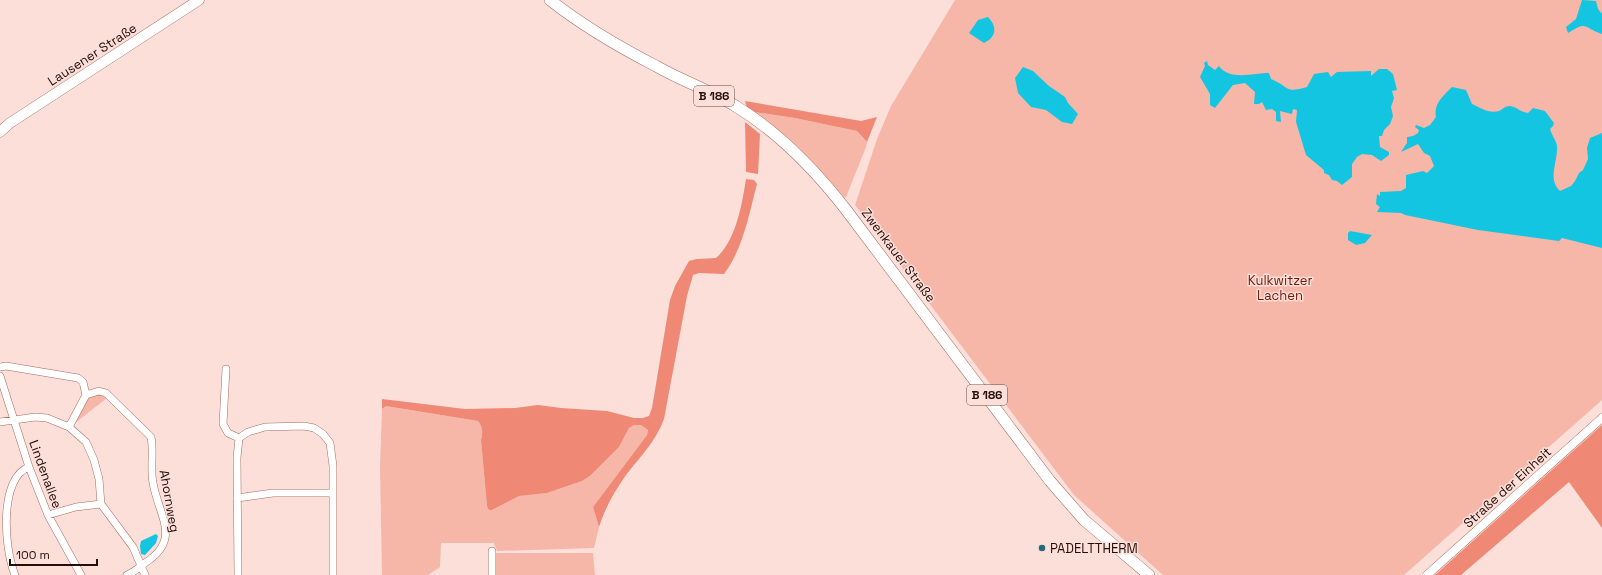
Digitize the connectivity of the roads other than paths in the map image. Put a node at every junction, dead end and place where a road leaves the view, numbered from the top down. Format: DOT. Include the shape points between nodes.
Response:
graph roads {
  1 [pos="199,0"];
  2 [pos="550,0"];
  3 [pos="0,132"];
  4 [pos="0,367"];
  5 [pos="226,370"];
  6 [pos="0,376"];
  7 [pos="86,396"];
  8 [pos="1602,418"];
  9 [pos="14,420"];
  10 [pos="0,422"];
  11 [pos="69,427"];
  12 [pos="239,438"];
  13 [pos="29,467"];
  14 [pos="333,493"];
  15 [pos="237,498"];
  16 [pos="101,504"];
  17 [pos="48,515"];
  18 [pos="492,550"];
  19 [pos="140,566"];
  20 [pos="15,575"];
  21 [pos="81,575"];
  22 [pos="127,575"];
  23 [pos="145,575"];
  24 [pos="238,575"];
  25 [pos="333,575"];
  26 [pos="492,575"];
  27 [pos="1149,575"];
  28 [pos="1427,575"];
  1 -- 3 [label="main road, Lausener Straße"];
  2 -- 27 [label="main road, Zwenkauer Straße / B 186" via="656,66 736,107 800,156 848,211 1056,488 1088,524"];
  4 -- 7 [label="street" via="78,378 83,382"];
  5 -- 12 [label="street" via="223,424 228,433"];
  6 -- 9 [label="street, Lindenallee"];
  7 -- 11 [label="street"];
  7 -- 19 [label="street, Ahornweg" via="98,391 106,393 151,437 153,483 166,533 161,550"];
  8 -- 28 [label="street, Straße der Einheit"];
  9 -- 10 [label="street"];
  9 -- 11 [label="street" via="47,418"];
  9 -- 13 [label="street, Lindenallee"];
  11 -- 16 [label="street" via="86,442 94,460"];
  12 -- 14 [label="street" via="248,432 265,427 314,428 330,443"];
  12 -- 15 [label="street"];
  13 -- 17 [label="street, Lindenallee"];
  13 -- 20 [label="street" via="21,469 6,482 0,510 4,546"];
  14 -- 15 [label="street" via="273,493"];
  14 -- 25 [label="street"];
  15 -- 24 [label="street"];
  16 -- 17 [label="street" via="76,507"];
  16 -- 19 [label="street" via="134,547"];
  17 -- 21 [label="street, Lindenallee"];
  18 -- 26 [label="street"];
  19 -- 22 [label="street, Ahornweg"];
  19 -- 23 [label="street"];
}
